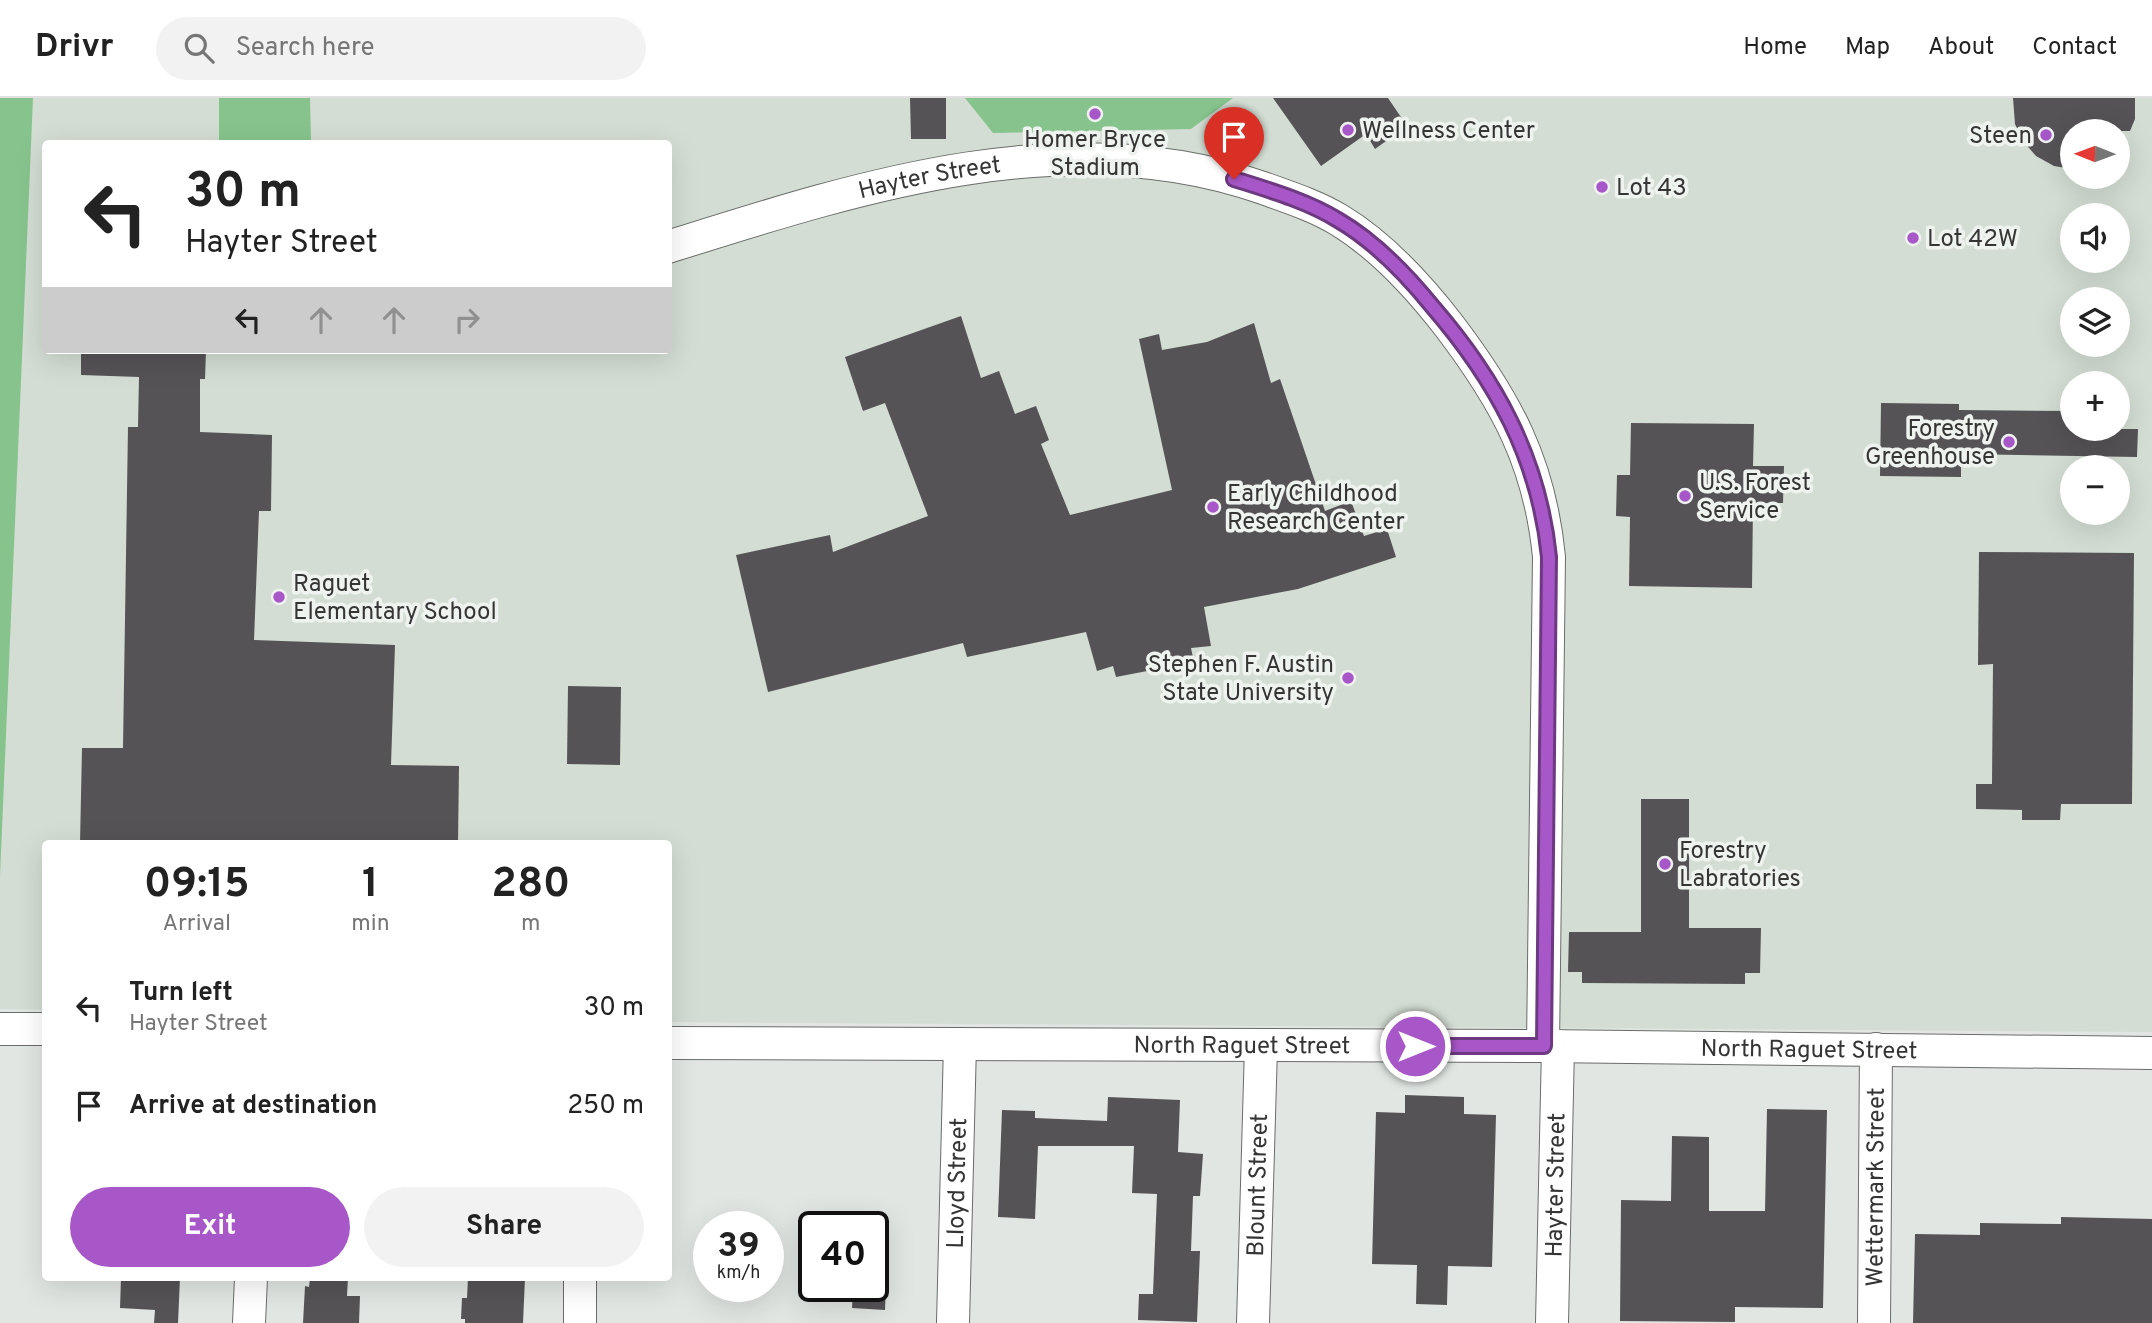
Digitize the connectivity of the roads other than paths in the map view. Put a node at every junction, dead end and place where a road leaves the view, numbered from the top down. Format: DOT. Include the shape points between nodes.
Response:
graph roads {
  1 [pos="672,246"];
  2 [pos="0,1028"];
  3 [pos="42,1029"];
  4 [pos="672,1043"];
  5 [pos="960,1044"];
  6 [pos="1551,1046"];
  7 [pos="1261,1047"];
  8 [pos="1876,1049"];
  9 [pos="2152,1053"];
  10 [pos="251,1281"];
  11 [pos="580,1281"];
  12 [pos="249,1323"];
  13 [pos="580,1323"];
  14 [pos="953,1323"];
  15 [pos="1254,1323"];
  16 [pos="1552,1323"];
  17 [pos="1874,1323"];
  1 -- 6 [label="street, Hayter Street" via="889,183 1019,163 1112,159 1181,165 1281,195 1338,220 1385,257 1421,292 1486,373 1518,432 1542,503 1549,557"];
  2 -- 3 [label="street"];
  4 -- 5 [label="street, North Raguet Street"];
  5 -- 7 [label="street, North Raguet Street"];
  5 -- 14 [label="street, Lloyd Street"];
  6 -- 7 [label="street, North Raguet Street"];
  6 -- 8 [label="street, North Raguet Street"];
  6 -- 16 [label="street, Hayter Street"];
  7 -- 15 [label="street, Blount Street"];
  8 -- 9 [label="street, North Raguet Street"];
  8 -- 17 [label="street, Wettermark Street"];
  10 -- 12 [label="street"];
  11 -- 13 [label="street"];
}
